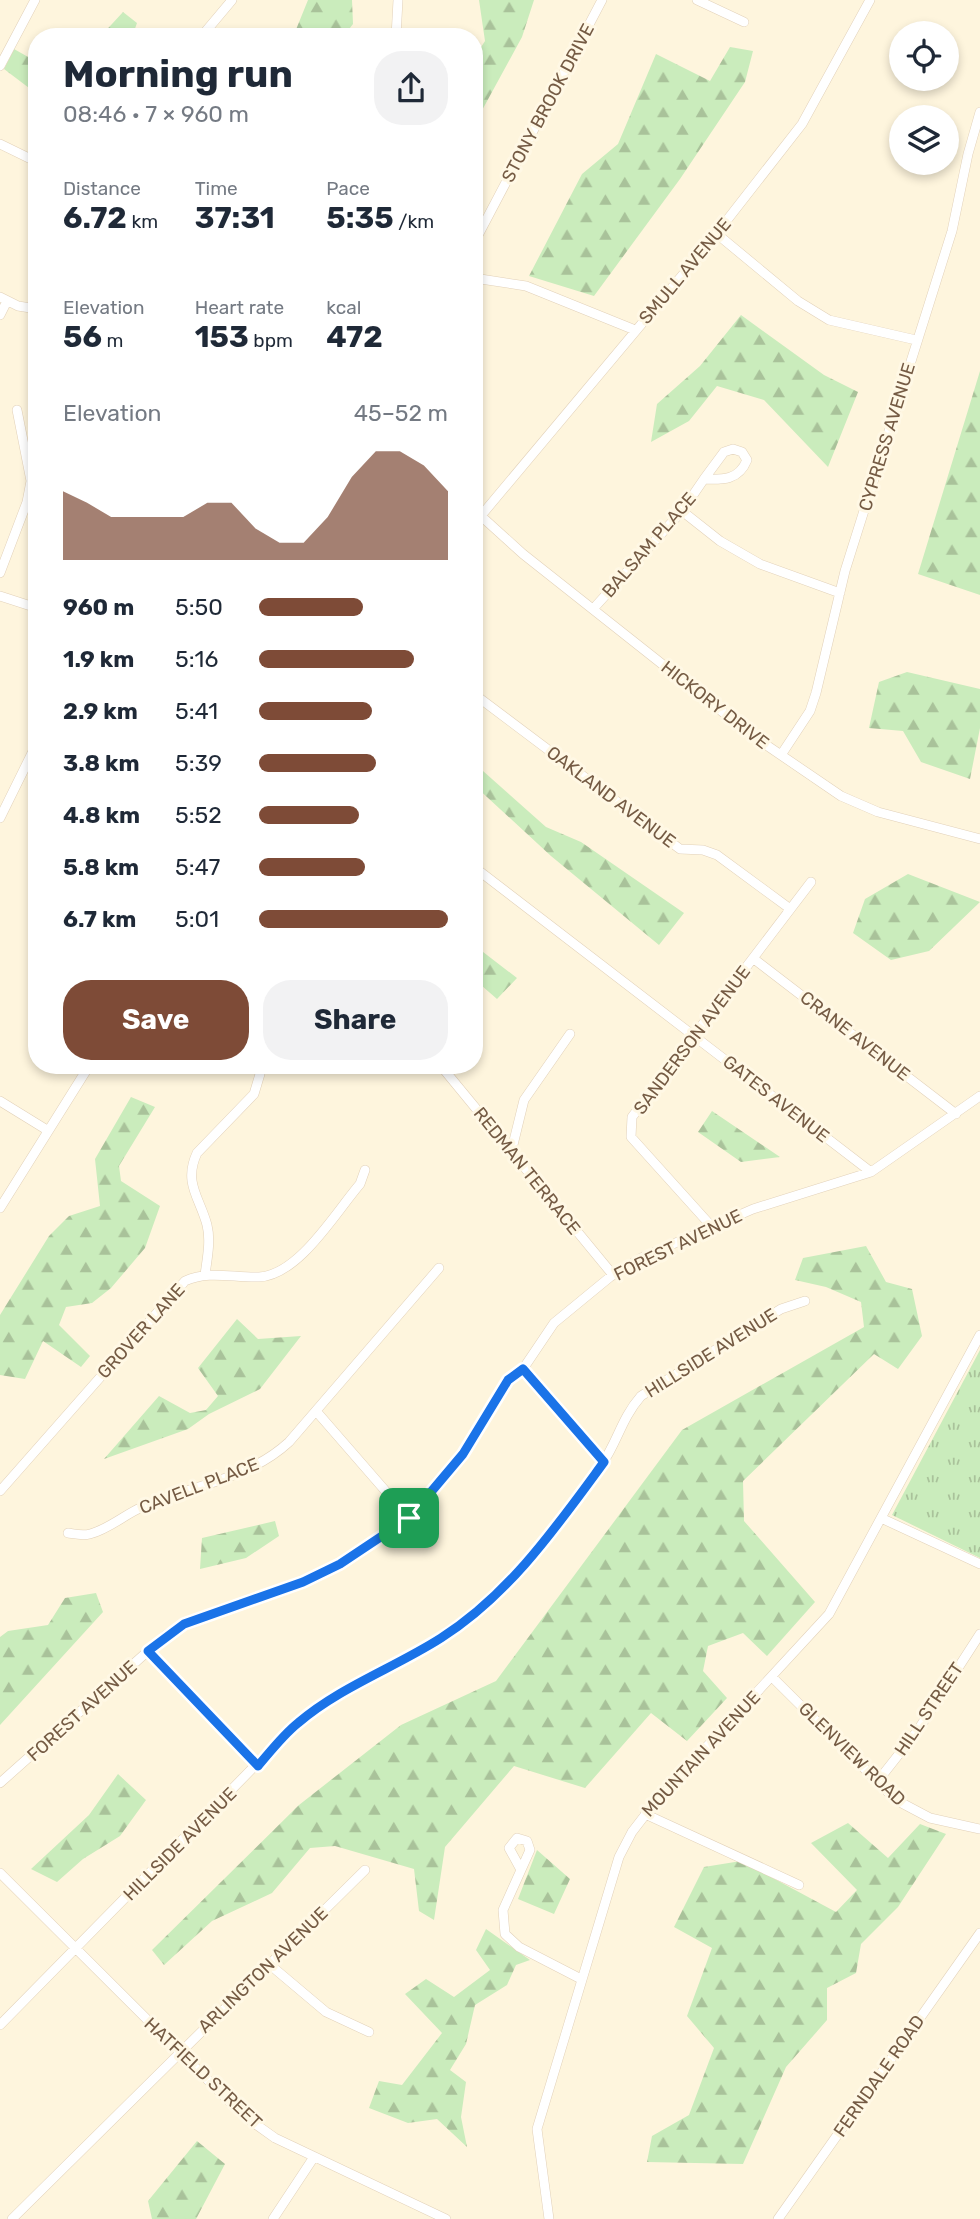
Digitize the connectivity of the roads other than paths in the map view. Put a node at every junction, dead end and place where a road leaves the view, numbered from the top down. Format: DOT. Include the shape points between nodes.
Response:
graph roads {
  1 [pos="34,0"];
  2 [pos="232,0"];
  3 [pos="398,0"];
  4 [pos="602,0"];
  5 [pos="697,0"];
  6 [pos="870,0"];
  7 [pos="744,22"];
  8 [pos="209,28"];
  9 [pos="396,28"];
  10 [pos="0,66"];
  11 [pos="980,112"];
  12 [pos="0,144"];
  13 [pos="28,158"];
  14 [pos="483,226"];
  15 [pos="717,233"];
  16 [pos="483,280"];
  17 [pos="3,299"];
  18 [pos="28,306"];
  19 [pos="0,315"];
  20 [pos="635,330"];
  21 [pos="916,340"];
  22 [pos="17,410"];
  23 [pos="28,466"];
  24 [pos="704,479"];
  25 [pos="28,497"];
  26 [pos="682,511"];
  27 [pos="483,514"];
  28 [pos="483,524"];
  29 [pos="0,573"];
  30 [pos="840,593"];
  31 [pos="0,596"];
  32 [pos="28,605"];
  33 [pos="593,609"];
  34 [pos="483,701"];
  35 [pos="781,755"];
  36 [pos="28,761"];
  37 [pos="0,818"];
  38 [pos="980,839"];
  39 [pos="483,874"];
  40 [pos="811,882"];
  41 [pos="789,908"];
  42 [pos="754,958"];
  43 [pos="570,1034"];
  44 [pos="693,1034"];
  45 [pos="84,1074"];
  46 [pos="260,1074"];
  47 [pos="447,1074"];
  48 [pos="980,1096"];
  49 [pos="0,1101"];
  50 [pos="956,1114"];
  51 [pos="47,1130"];
  52 [pos="511,1153"];
  53 [pos="365,1170"];
  54 [pos="871,1172"];
  55 [pos="0,1208"];
  56 [pos="713,1228"];
  57 [pos="439,1268"];
  58 [pos="205,1275"];
  59 [pos="613,1275"];
  60 [pos="806,1301"];
  61 [pos="980,1335"];
  62 [pos="523,1369"];
  63 [pos="316,1411"];
  64 [pos="604,1462"];
  65 [pos="0,1491"];
  66 [pos="409,1518"];
  67 [pos="881,1518"];
  68 [pos="68,1533"];
  69 [pos="980,1564"];
  70 [pos="980,1634"];
  71 [pos="148,1651"];
  72 [pos="772,1677"];
  73 [pos="258,1766"];
  74 [pos="877,1782"];
  75 [pos="0,1783"];
  76 [pos="645,1814"];
  77 [pos="980,1829"];
  78 [pos="520,1868"];
  79 [pos="365,1870"];
  80 [pos="0,1873"];
  81 [pos="799,1885"];
  82 [pos="980,1933"];
  83 [pos="76,1949"];
  84 [pos="269,1964"];
  85 [pos="581,1979"];
  86 [pos="0,2025"];
  87 [pos="369,2032"];
  88 [pos="179,2052"];
  89 [pos="314,2157"];
  90 [pos="12,2219"];
  91 [pos="273,2219"];
  92 [pos="446,2219"];
  93 [pos="550,2219"];
  94 [pos="778,2219"];
  1 -- 10 [label="street"];
  2 -- 8 [label="street"];
  3 -- 9 [label="street"];
  4 -- 14 [label="street, STONY BROOK DRIVE"];
  5 -- 7 [label="street"];
  6 -- 15 [label="street, SMULL AVENUE" via="802,124"];
  11 -- 21 [label="street, CYPRESS AVENUE" via="952,231"];
  12 -- 13 [label="street"];
  15 -- 20 [label="street, SMULL AVENUE"];
  15 -- 21 [label="street" via="798,301 829,320"];
  16 -- 20 [label="street" via="544,292"];
  17 -- 18 [label="street"];
  17 -- 19 [label="street"];
  20 -- 27 [label="street, SMULL AVENUE"];
  21 -- 30 [label="street, CYPRESS AVENUE"];
  22 -- 23 [label="street"];
  24 -- 24 [label="street, BALSAM PLACE" via="731,478 742,471 747,460 742,452 724,452"];
  24 -- 26 [label="street, BALSAM PLACE"];
  25 -- 29 [label="street"];
  26 -- 30 [label="street" via="760,564"];
  26 -- 33 [label="street, BALSAM PLACE"];
  28 -- 33 [label="street, HICKORY DRIVE"];
  30 -- 35 [label="street, CYPRESS AVENUE" via="810,711"];
  31 -- 32 [label="street"];
  33 -- 35 [label="street, HICKORY DRIVE"];
  34 -- 41 [label="street, OAKLAND AVENUE" via="680,849 717,855"];
  35 -- 38 [label="street, HICKORY DRIVE" via="841,796 878,812"];
  36 -- 37 [label="street"];
  39 -- 44 [label="street, GATES AVENUE"];
  40 -- 41 [label="street, SANDERSON AVENUE"];
  41 -- 42 [label="street, SANDERSON AVENUE"];
  42 -- 44 [label="street, SANDERSON AVENUE"];
  42 -- 50 [label="street, CRANE AVENUE"];
  43 -- 52 [label="street" via="524,1100"];
  44 -- 54 [label="street, GATES AVENUE"];
  44 -- 56 [label="street, SANDERSON AVENUE" via="632,1117 631,1137"];
  45 -- 51 [label="street"];
  46 -- 58 [label="street" via="254,1094 192,1163 191,1187 207,1225"];
  47 -- 52 [label="street, REDMAN TERRACE"];
  48 -- 50 [label="street, FOREST AVENUE"];
  49 -- 51 [label="street"];
  50 -- 54 [label="street, FOREST AVENUE"];
  51 -- 55 [label="street"];
  52 -- 59 [label="street, REDMAN TERRACE"];
  53 -- 58 [label="street, GROVER LANE" via="360,1184 291,1266 258,1277"];
  54 -- 56 [label="street, FOREST AVENUE" via="753,1209"];
  56 -- 59 [label="street, FOREST AVENUE"];
  57 -- 63 [label="street, CAVELL PLACE"];
  58 -- 65 [label="street, GROVER LANE" via="185,1281 175,1290"];
  59 -- 62 [label="street, FOREST AVENUE" via="554,1323"];
  60 -- 64 [label="street, HILLSIDE AVENUE" via="780,1309 641,1396 625,1415"];
  61 -- 67 [label="street, MOUNTAIN AVENUE"];
  62 -- 64 [label="street"];
  62 -- 66 [label="street, FOREST AVENUE" via="508,1380 463,1454"];
  63 -- 66 [label="street"];
  63 -- 68 [label="street, CAVELL PLACE" via="282,1448 255,1466 153,1503 105,1530"];
  64 -- 73 [label="street, HILLSIDE AVENUE" via="551,1534 474,1613 442,1638 298,1723"];
  66 -- 71 [label="street, FOREST AVENUE" via="340,1564 291,1587 184,1624"];
  67 -- 69 [label="street"];
  67 -- 72 [label="street, MOUNTAIN AVENUE" via="829,1614"];
  70 -- 74 [label="street, HILL STREET" via="918,1730"];
  71 -- 73 [label="street"];
  71 -- 75 [label="street, FOREST AVENUE"];
  72 -- 74 [label="street, GLENVIEW ROAD"];
  72 -- 76 [label="street, MOUNTAIN AVENUE"];
  73 -- 83 [label="street, HILLSIDE AVENUE"];
  74 -- 77 [label="street, GLENVIEW ROAD" via="918,1813"];
  76 -- 81 [label="street"];
  76 -- 85 [label="street, MOUNTAIN AVENUE" via="619,1857"];
  78 -- 85 [label="street" via="503,1910 505,1934 519,1947"];
  79 -- 84 [label="street, ARLINGTON AVENUE"];
  80 -- 83 [label="street, HATFIELD STREET"];
  82 -- 94 [label="street, FERNDALE ROAD"];
  83 -- 86 [label="street, HILLSIDE AVENUE"];
  83 -- 88 [label="street, HATFIELD STREET"];
  84 -- 87 [label="street" via="326,2012"];
  84 -- 88 [label="street, ARLINGTON AVENUE"];
  85 -- 93 [label="street, MOUNTAIN AVENUE" via="537,2129"];
  88 -- 89 [label="street, HATFIELD STREET" via="244,2116"];
  88 -- 90 [label="street, ARLINGTON AVENUE"];
  89 -- 91 [label="street"];
  89 -- 92 [label="street, HATFIELD STREET"];
}
